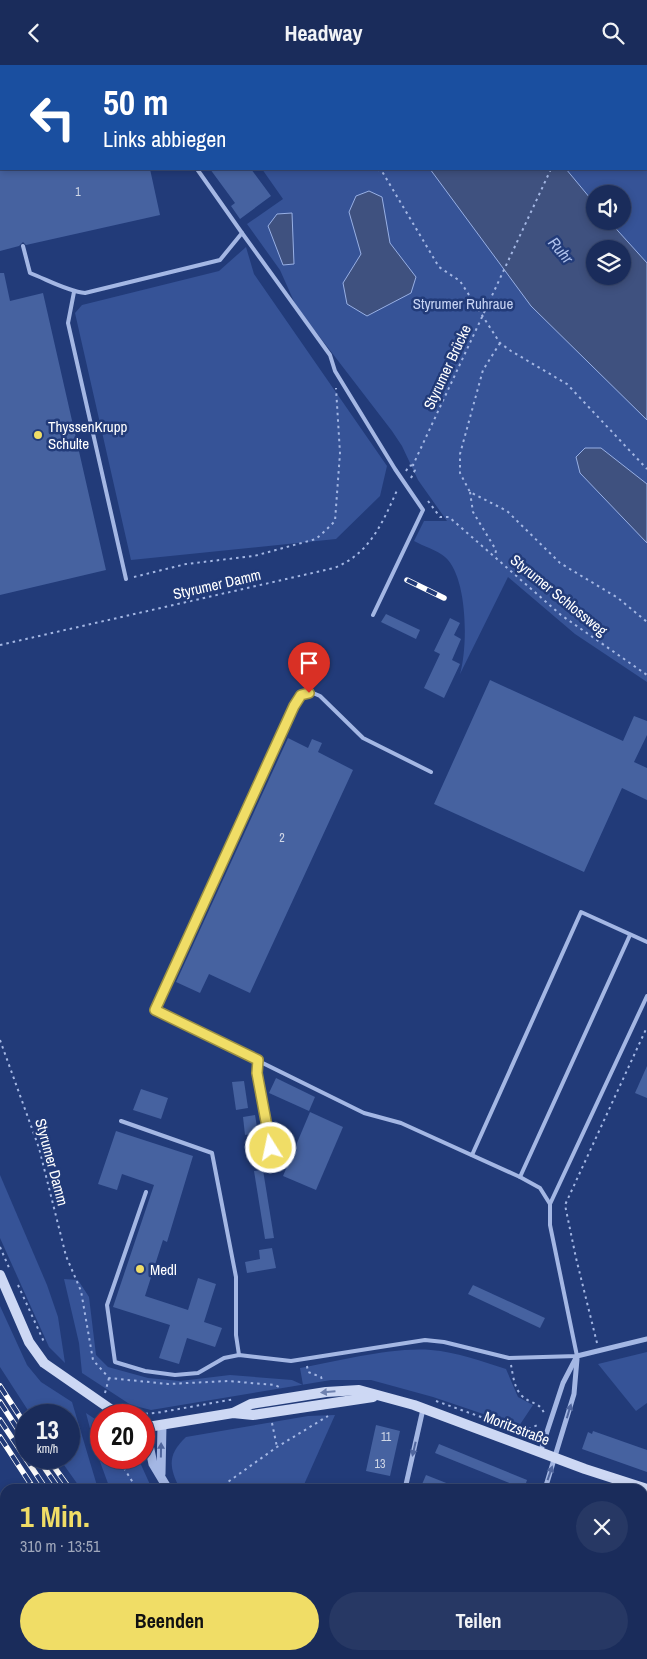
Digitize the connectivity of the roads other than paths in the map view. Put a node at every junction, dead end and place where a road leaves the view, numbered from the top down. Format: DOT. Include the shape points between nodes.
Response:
graph roads {
  1 [pos="198,170"];
  2 [pos="242,233"];
  3 [pos="23,245"];
  4 [pos="74,292"];
  5 [pos="126,579"];
  6 [pos="373,615"];
  7 [pos="431,772"];
  8 [pos="630,935"];
  9 [pos="647,942"];
  10 [pos="647,996"];
  11 [pos="258,1060"];
  12 [pos="121,1121"];
  13 [pos="286,1154"];
  14 [pos="472,1155"];
  15 [pos="520,1177"];
  16 [pos="146,1192"];
  17 [pos="550,1204"];
  18 [pos="0,1275"];
  19 [pos="647,1339"];
  20 [pos="239,1355"];
  21 [pos="577,1356"];
  22 [pos="376,1396"];
  23 [pos="102,1404"];
  24 [pos="423,1409"];
  25 [pos="233,1413"];
  26 [pos="155,1425"];
  27 [pos="162,1425"];
  28 [pos="540,1453"];
  29 [pos="555,1458"];
  30 [pos="155,1465"];
  31 [pos="161,1474"];
  32 [pos="166,1484"];
  33 [pos="406,1484"];
  34 [pos="547,1484"];
  35 [pos="632,1484"];
  1 -- 2 [label="lane"];
  2 -- 4 [label="lane" via="220,260 85,293"];
  2 -- 6 [label="lane" via="330,355 336,371 423,510"];
  3 -- 4 [label="lane" via="30,273"];
  4 -- 5 [label="lane" via="68,323"];
  7 -- 11 [label="lane" via="363,738 320,696 309,693 298,699 155,1010"];
  8 -- 9 [label="lane"];
  8 -- 14 [label="lane" via="581,912"];
  8 -- 15 [label="lane"];
  10 -- 17 [label="lane"];
  11 -- 13 [label="lane" via="257,1073 271,1148"];
  11 -- 14 [label="lane" via="364,1113 401,1123"];
  12 -- 20 [label="lane" via="212,1153 236,1277"];
  14 -- 15 [label="lane"];
  15 -- 17 [label="lane" via="540,1188"];
  16 -- 20 [label="lane" via="107,1305 115,1362 175,1375 198,1373 224,1358"];
  17 -- 21 [label="lane" via="550,1225"];
  18 -- 23 [label="main road" via="29,1342 44,1363"];
  19 -- 21 [label="street"];
  20 -- 21 [label="lane" via="291,1361 425,1340 509,1358"];
  21 -- 28 [label="street" via="563,1383"];
  29 -- 21 [label="street, one-way" via="574,1394"];
  22 -- 24 [label="main road, Moritzstraße"];
  22 -- 25 [label="main road, Moritzstraße" via="253,1415"];
  22 -- 25 [label="main road, Moritzstraße, one-way" via="359,1391 326,1391 251,1405"];
  24 -- 28 [label="main road, Moritzstraße"];
  24 -- 33 [label="street, one-way"];
  25 -- 27 [label="main road, Moritzstraße"];
  26 -- 27 [label="main road, Moritzstraße"];
  31 -- 27 [label="street, one-way"];
  28 -- 29 [label="main road, Moritzstraße"];
  34 -- 29 [label="street, one-way"];
  29 -- 35 [label="main road, Moritzstraße"];
  30 -- 31 [label="street"];
  31 -- 32 [label="street"];
}
